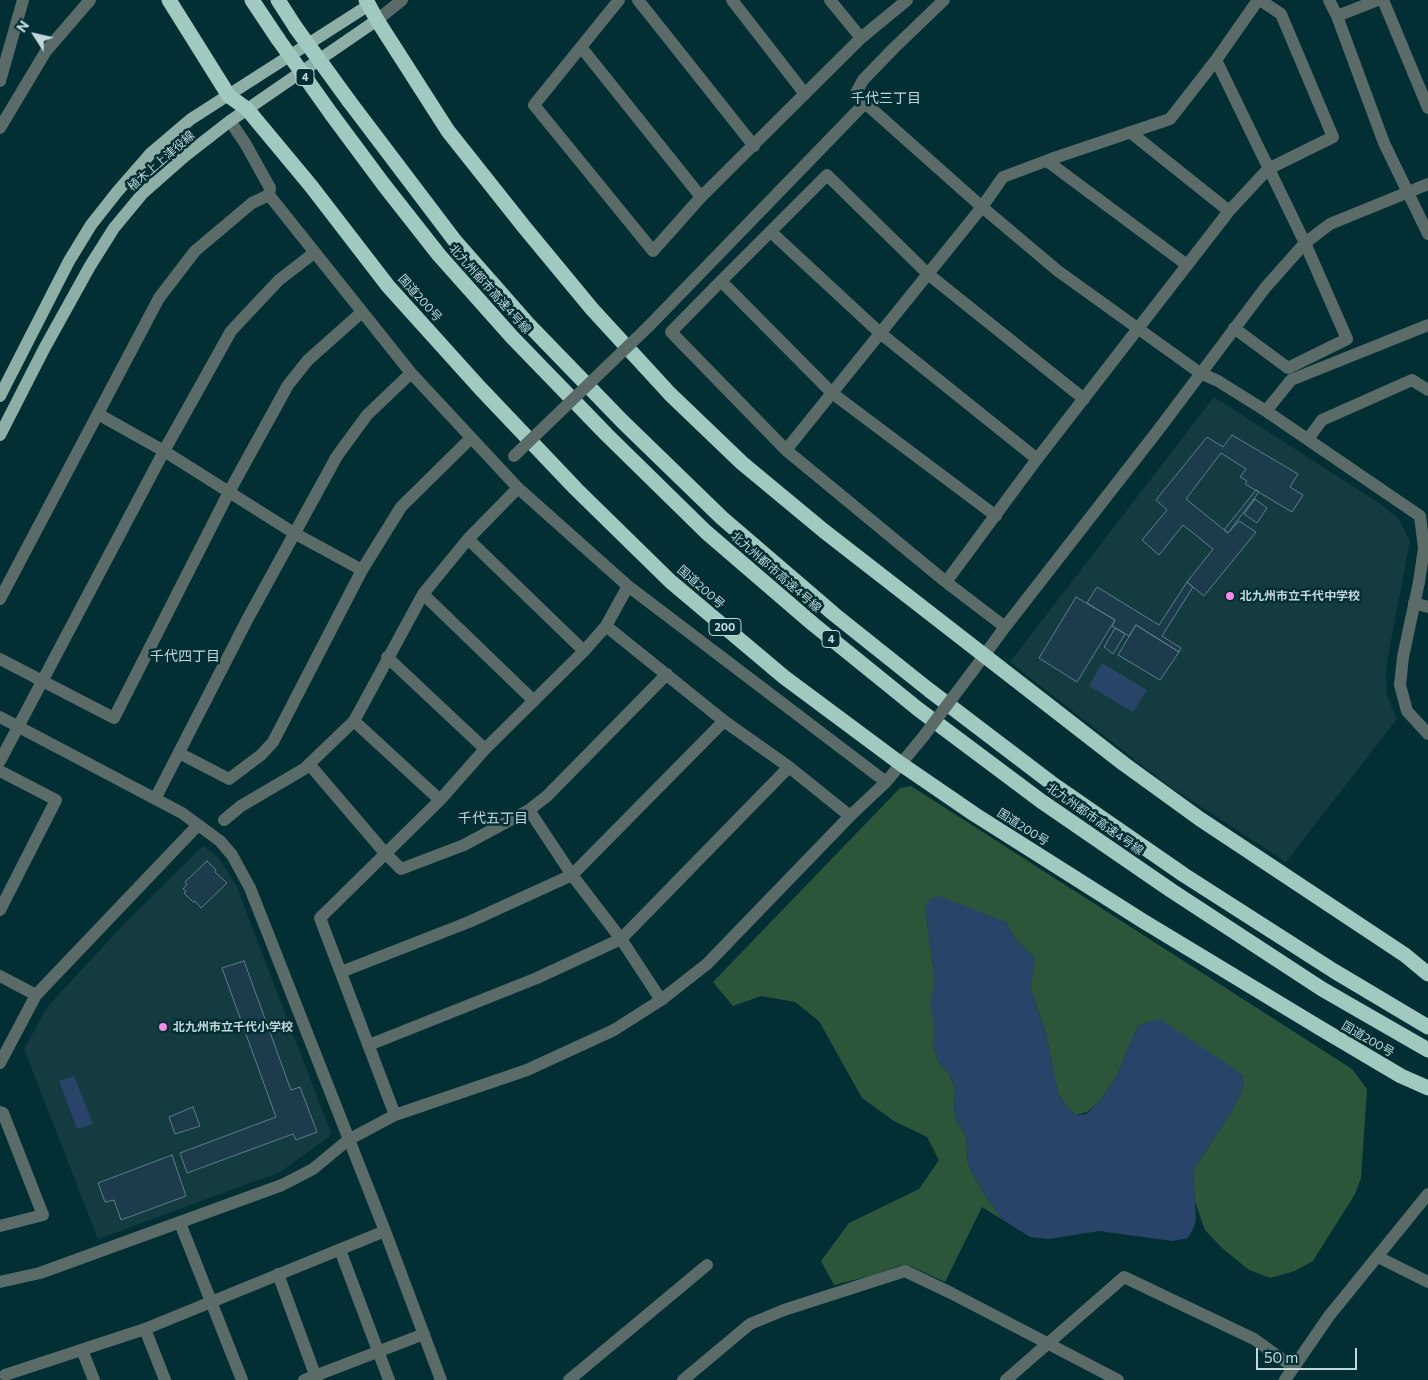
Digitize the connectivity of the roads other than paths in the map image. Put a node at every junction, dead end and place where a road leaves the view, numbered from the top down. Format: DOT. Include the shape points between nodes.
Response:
graph roads {
  1 [pos="23,0"];
  2 [pos="90,0"];
  3 [pos="169,0"];
  4 [pos="252,0"];
  5 [pos="278,0"];
  6 [pos="402,0"];
  7 [pos="619,0"];
  8 [pos="638,0"];
  9 [pos="732,0"];
  10 [pos="830,0"];
  11 [pos="907,0"];
  12 [pos="944,0"];
  13 [pos="1259,0"];
  14 [pos="1329,0"];
  15 [pos="1378,0"];
  16 [pos="1383,0"];
  17 [pos="370,2"];
  18 [pos="1337,16"];
  19 [pos="377,20"];
  20 [pos="860,38"];
  21 [pos="580,47"];
  22 [pos="1216,60"];
  23 [pos="0,81"];
  24 [pos="805,94"];
  25 [pos="229,96"];
  26 [pos="865,103"];
  27 [pos="1428,108"];
  28 [pos="247,109"];
  29 [pos="230,121"];
  30 [pos="0,128"];
  31 [pos="1130,132"];
  32 [pos="754,146"];
  33 [pos="1047,161"];
  34 [pos="1268,169"];
  35 [pos="1428,184"];
  36 [pos="1409,193"];
  37 [pos="269,195"];
  38 [pos="701,197"];
  39 [pos="982,207"];
  40 [pos="1228,211"];
  41 [pos="771,232"];
  42 [pos="1428,234"];
  43 [pos="1305,244"];
  44 [pos="314,253"];
  45 [pos="1187,265"];
  46 [pos="928,274"];
  47 [pos="722,281"];
  48 [pos="362,312"];
  49 [pos="1423,327"];
  50 [pos="1234,328"];
  51 [pos="1138,329"];
  52 [pos="880,333"];
  53 [pos="411,373"];
  54 [pos="1200,373"];
  55 [pos="1428,390"];
  56 [pos="832,393"];
  57 [pos="0,396"];
  58 [pos="1084,398"];
  59 [pos="1266,412"];
  60 [pos="98,414"];
  61 [pos="0,435"];
  62 [pos="471,438"];
  63 [pos="1308,439"];
  64 [pos="786,450"];
  65 [pos="164,451"];
  66 [pos="1037,459"];
  67 [pos="500,469"];
  68 [pos="518,488"];
  69 [pos="229,492"];
  70 [pos="996,516"];
  71 [pos="1424,517"];
  72 [pos="294,533"];
  73 [pos="468,539"];
  74 [pos="362,570"];
  75 [pos="946,582"];
  76 [pos="628,586"];
  77 [pos="424,594"];
  78 [pos="0,599"];
  79 [pos="1414,603"];
  80 [pos="1428,607"];
  81 [pos="606,626"];
  82 [pos="1004,627"];
  83 [pos="584,651"];
  84 [pos="984,656"];
  85 [pos="388,657"];
  86 [pos="0,659"];
  87 [pos="666,674"];
  88 [pos="44,681"];
  89 [pos="534,701"];
  90 [pos="0,717"];
  91 [pos="354,721"];
  92 [pos="724,722"];
  93 [pos="18,727"];
  94 [pos="1428,734"];
  95 [pos="484,749"];
  96 [pos="179,753"];
  97 [pos="0,761"];
  98 [pos="309,764"];
  99 [pos="901,764"];
  100 [pos="788,767"];
  101 [pos="0,771"];
  102 [pos="886,782"];
  103 [pos="155,799"];
  104 [pos="440,800"];
  105 [pos="529,810"];
  106 [pos="850,816"];
  107 [pos="224,820"];
  108 [pos="198,825"];
  109 [pos="385,853"];
  110 [pos="572,875"];
  111 [pos="0,910"];
  112 [pos="621,939"];
  113 [pos="341,972"];
  114 [pos="1428,974"];
  115 [pos="0,976"];
  116 [pos="36,995"];
  117 [pos="661,1000"];
  118 [pos="1428,1027"];
  119 [pos="369,1045"];
  120 [pos="1428,1050"];
  121 [pos="0,1063"];
  122 [pos="1428,1088"];
  123 [pos="0,1112"];
  124 [pos="396,1115"];
  125 [pos="348,1140"];
  126 [pos="1428,1194"];
  127 [pos="180,1223"];
  128 [pos="0,1226"];
  129 [pos="385,1231"];
  130 [pos="340,1250"];
  131 [pos="1378,1257"];
  132 [pos="707,1265"];
  133 [pos="278,1274"];
  134 [pos="0,1282"];
  135 [pos="1428,1282"];
  136 [pos="212,1301"];
  137 [pos="145,1329"];
  138 [pos="424,1334"];
  139 [pos="1049,1343"];
  140 [pos="82,1350"];
  141 [pos="378,1352"];
  142 [pos="1293,1367"];
  143 [pos="4,1374"];
  144 [pos="312,1378"];
  145 [pos="94,1380"];
  146 [pos="166,1380"];
  147 [pos="242,1380"];
  148 [pos="389,1380"];
  149 [pos="441,1380"];
  150 [pos="568,1380"];
  151 [pos="683,1380"];
  152 [pos="1006,1380"];
  153 [pos="1118,1380"];
  154 [pos="1285,1380"];
  1 -- 23 [label="street"];
  2 -- 30 [label="street" via="46,51"];
  3 -- 25 [label="highway, 国道200号 / 200"];
  4 -- 120 [label="highway, 北九州都市高速4号線 / 4, bridge" via="332,115 440,255 512,337 706,532 918,709 1041,801 1305,978"];
  5 -- 118 [label="highway, 北九州都市高速4号線 / 4, bridge" via="349,101 455,241 528,324 715,511 835,615 1054,785 1184,875"];
  6 -- 19 [label="street"];
  7 -- 21 [label="street"];
  8 -- 32 [label="street"];
  9 -- 24 [label="street"];
  10 -- 20 [label="street"];
  11 -- 20 [label="street"];
  12 -- 26 [label="street" via="863,80 856,93"];
  13 -- 22 [label="street"];
  13 -- 34 [label="street" via="1281,14 1333,137"];
  14 -- 18 [label="street"];
  15 -- 18 [label="street"];
  16 -- 27 [label="street"];
  17 -- 19 [label="highway"];
  17 -- 25 [label="main road, 植木上上津役線"];
  18 -- 36 [label="street" via="1384,143"];
  19 -- 28 [label="main road, 植木上上津役線"];
  19 -- 84 [label="highway" via="448,131 592,309 670,394 749,470"];
  20 -- 24 [label="street"];
  21 -- 38 [label="street"];
  21 -- 38 [label="street" via="534,105 653,251"];
  22 -- 31 [label="street" via="1170,119"];
  22 -- 34 [label="street"];
  24 -- 32 [label="street"];
  25 -- 28 [label="highway, 国道200号 / 200"];
  25 -- 57 [label="main road, 植木上上津役線" via="191,119 151,153 91,225 69,260"];
  26 -- 39 [label="street"];
  26 -- 67 [label="street, bridge" via="649,326"];
  28 -- 29 [label="main road, 植木上上津役線"];
  28 -- 99 [label="highway, 国道200号 / 200" via="388,286 576,489 670,581 784,677"];
  29 -- 37 [label="street" via="270,188"];
  29 -- 61 [label="main road, 植木上上津役線" via="143,193 114,228 49,340"];
  31 -- 33 [label="street"];
  31 -- 40 [label="street"];
  32 -- 38 [label="street"];
  33 -- 39 [label="street" via="1003,177"];
  33 -- 45 [label="street"];
  34 -- 40 [label="street"];
  34 -- 43 [label="street"];
  35 -- 36 [label="street"];
  36 -- 42 [label="street"];
  36 -- 43 [label="street" via="1330,224"];
  37 -- 44 [label="street"];
  37 -- 60 [label="street" via="252,203 195,250 159,298"];
  39 -- 46 [label="street"];
  39 -- 51 [label="street" via="1058,271"];
  40 -- 45 [label="street"];
  41 -- 46 [label="street" via="827,175"];
  41 -- 47 [label="street"];
  41 -- 52 [label="street"];
  43 -- 50 [label="street"];
  43 -- 50 [label="street" via="1348,339 1288,368"];
  44 -- 48 [label="street"];
  44 -- 65 [label="street" via="279,280 231,332"];
  45 -- 51 [label="street"];
  46 -- 52 [label="street"];
  46 -- 58 [label="street"];
  47 -- 56 [label="street"];
  47 -- 64 [label="street" via="671,332"];
  48 -- 53 [label="street"];
  48 -- 69 [label="street" via="308,360 288,385"];
  49 -- 59 [label="street" via="1291,380"];
  50 -- 54 [label="street"];
  51 -- 54 [label="street"];
  51 -- 58 [label="street"];
  52 -- 56 [label="street"];
  52 -- 66 [label="street"];
  53 -- 62 [label="street"];
  53 -- 72 [label="street" via="367,415 338,456"];
  54 -- 59 [label="street"];
  54 -- 82 [label="street"];
  55 -- 63 [label="street" via="1412,380 1322,420"];
  56 -- 64 [label="street"];
  56 -- 70 [label="street"];
  58 -- 66 [label="street"];
  59 -- 63 [label="street"];
  60 -- 65 [label="street"];
  60 -- 78 [label="street"];
  62 -- 67 [label="street"];
  62 -- 74 [label="street" via="401,507"];
  63 -- 71 [label="street"];
  64 -- 75 [label="street"];
  65 -- 69 [label="street"];
  65 -- 88 [label="street"];
  66 -- 70 [label="street"];
  67 -- 68 [label="street"];
  68 -- 73 [label="street"];
  68 -- 76 [label="street"];
  69 -- 72 [label="street"];
  69 -- 88 [label="street" via="114,718"];
  70 -- 75 [label="street"];
  71 -- 79 [label="street" via="1424,548"];
  72 -- 74 [label="street"];
  72 -- 96 [label="street"];
  73 -- 77 [label="street"];
  73 -- 83 [label="street"];
  74 -- 96 [label="street" via="273,742 261,755 229,779"];
  75 -- 82 [label="street"];
  76 -- 81 [label="street"];
  76 -- 102 [label="street"];
  77 -- 85 [label="street"];
  77 -- 89 [label="street"];
  79 -- 80 [label="street"];
  79 -- 94 [label="street" via="1400,685 1407,711"];
  81 -- 83 [label="street"];
  81 -- 87 [label="street"];
  82 -- 84 [label="street"];
  83 -- 89 [label="street"];
  84 -- 99 [label="street, bridge"];
  84 -- 114 [label="highway" via="1170,797 1405,955"];
  85 -- 91 [label="street"];
  85 -- 95 [label="street"];
  86 -- 88 [label="street"];
  87 -- 92 [label="street"];
  87 -- 105 [label="street" via="547,796"];
  88 -- 93 [label="street"];
  89 -- 95 [label="street"];
  90 -- 93 [label="street"];
  91 -- 98 [label="street"];
  91 -- 104 [label="street"];
  92 -- 100 [label="street"];
  92 -- 110 [label="street"];
  93 -- 97 [label="street"];
  93 -- 103 [label="street"];
  95 -- 104 [label="street"];
  96 -- 103 [label="street"];
  98 -- 107 [label="street"];
  98 -- 109 [label="street"];
  99 -- 102 [label="street"];
  99 -- 122 [label="highway, 国道200号 / 200" via="1142,920 1393,1071"];
  100 -- 106 [label="street"];
  100 -- 112 [label="street"];
  101 -- 111 [label="street" via="56,800"];
  102 -- 106 [label="street"];
  103 -- 108 [label="street"];
  104 -- 109 [label="street"];
  105 -- 109 [label="street" via="464,845 401,868"];
  105 -- 110 [label="street"];
  106 -- 117 [label="street" via="707,964"];
  108 -- 116 [label="street"];
  108 -- 125 [label="street" via="220,841 232,855 250,888"];
  109 -- 113 [label="street" via="320,918"];
  110 -- 112 [label="street"];
  110 -- 113 [label="street" via="469,922"];
  112 -- 117 [label="street"];
  112 -- 119 [label="street" via="537,978"];
  113 -- 119 [label="street"];
  115 -- 116 [label="street"];
  116 -- 121 [label="street"];
  117 -- 124 [label="street" via="614,1030 527,1070"];
  119 -- 124 [label="street"];
  123 -- 128 [label="street" via="43,1215"];
  124 -- 125 [label="street"];
  125 -- 127 [label="street" via="313,1169 282,1185"];
  125 -- 129 [label="street"];
  126 -- 131 [label="street"];
  127 -- 134 [label="street" via="40,1273"];
  127 -- 136 [label="street"];
  129 -- 130 [label="street"];
  129 -- 138 [label="street"];
  130 -- 133 [label="street"];
  130 -- 141 [label="street"];
  131 -- 135 [label="street"];
  131 -- 142 [label="street" via="1329,1316"];
  132 -- 150 [label="street"];
  133 -- 136 [label="street"];
  133 -- 144 [label="street"];
  136 -- 137 [label="street"];
  136 -- 147 [label="street"];
  137 -- 140 [label="street"];
  137 -- 146 [label="street"];
  138 -- 141 [label="street"];
  138 -- 149 [label="street"];
  139 -- 142 [label="street" via="1124,1277 1254,1339"];
  139 -- 151 [label="street" via="905,1271 750,1324"];
  139 -- 152 [label="street"];
  139 -- 153 [label="street"];
  140 -- 143 [label="street"];
  140 -- 145 [label="street"];
  141 -- 144 [label="street"];
  141 -- 148 [label="street"];
  142 -- 154 [label="street"];
}
